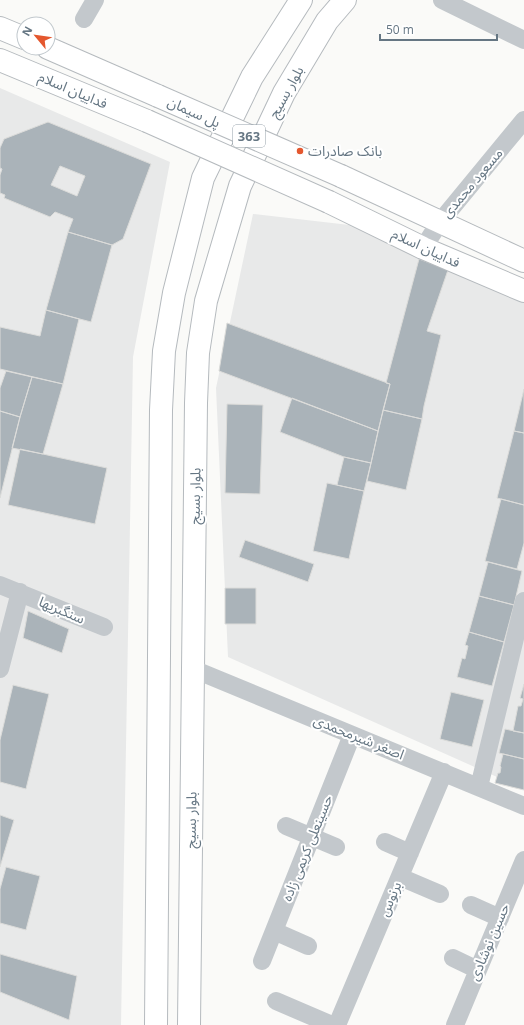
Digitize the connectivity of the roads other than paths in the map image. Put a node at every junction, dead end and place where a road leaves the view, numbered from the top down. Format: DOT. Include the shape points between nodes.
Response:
graph roads {
  1 [pos="95,0"];
  2 [pos="345,0"];
  3 [pos="442,0"];
  4 [pos="298,1"];
  5 [pos="84,19"];
  6 [pos="0,28"];
  7 [pos="16,35"];
  8 [pos="524,40"];
  9 [pos="56,51"];
  10 [pos="0,60"];
  11 [pos="158,96"];
  12 [pos="524,120"];
  13 [pos="147,121"];
  14 [pos="329,202"];
  15 [pos="440,222"];
  16 [pos="423,248"];
  17 [pos="524,261"];
  18 [pos="524,291"];
  19 [pos="0,585"];
  20 [pos="20,592"];
  21 [pos="524,601"];
  22 [pos="104,627"];
  23 [pos="0,669"];
  24 [pos="193,669"];
  25 [pos="352,734"];
  26 [pos="444,772"];
  27 [pos="480,787"];
  28 [pos="524,806"];
  29 [pos="286,826"];
  30 [pos="311,837"];
  31 [pos="385,842"];
  32 [pos="336,847"];
  33 [pos="410,853"];
  34 [pos="524,860"];
  35 [pos="400,877"];
  36 [pos="440,894"];
  37 [pos="471,905"];
  38 [pos="500,918"];
  39 [pos="274,931"];
  40 [pos="308,946"];
  41 [pos="453,958"];
  42 [pos="262,961"];
  43 [pos="478,970"];
  44 [pos="276,1001"];
  45 [pos="156,1025"];
  46 [pos="189,1025"];
  47 [pos="332,1025"];
  48 [pos="337,1025"];
  49 [pos="455,1025"];
  1 -- 5 [label="street"];
  2 -- 24 [label="main road, بلوار بسیج" via="327,22 284,93 240,186 206,301 198,353 196,403"];
  3 -- 8 [label="street"];
  4 -- 45 [label="main road" via="252,77 203,178 174,293 164,351 161,418"];
  6 -- 7 [label="main road"];
  9 -- 11 [label="main road, فداییان اسلام / 363"];
  10 -- 13 [label="main road, فداییان اسلام / 363"];
  11 -- 15 [label="main road, پل سیمان / 363, bridge"];
  12 -- 15 [label="street, مسعود محمدی"];
  13 -- 14 [label="main road, پل سیمان / 363, bridge"];
  14 -- 16 [label="main road, فداییان اسلام / 363"];
  15 -- 16 [label="street, مسعود محمدی"];
  15 -- 17 [label="main road, 363"];
  16 -- 18 [label="main road, فداییان اسلام / 363"];
  19 -- 20 [label="street, سنگبریها"];
  20 -- 22 [label="street, سنگبریها"];
  20 -- 23 [label="street, سنگبریها"];
  21 -- 27 [label="street"];
  24 -- 25 [label="street, اصغر شیرمحمدی"];
  24 -- 46 [label="main road, بلوار بسیج"];
  25 -- 26 [label="street, اصغر شیرمحمدی"];
  25 -- 30 [label="street, حسینعلی کریمی زاده"];
  26 -- 27 [label="street, اصغر شیرمحمدی"];
  26 -- 33 [label="street, برنوس"];
  27 -- 28 [label="street, اصغر شیرمحمدی"];
  29 -- 30 [label="street"];
  30 -- 32 [label="street"];
  30 -- 39 [label="street, حسینعلی کریمی زاده"];
  31 -- 33 [label="street"];
  33 -- 35 [label="street, برنوس"];
  34 -- 38 [label="street, حسین نوشادی"];
  35 -- 36 [label="street"];
  35 -- 48 [label="street, برنوس"];
  37 -- 38 [label="street"];
  38 -- 43 [label="street, حسین نوشادی"];
  39 -- 40 [label="street"];
  39 -- 42 [label="street, حسینعلی کریمی زاده"];
  41 -- 43 [label="street"];
  43 -- 49 [label="street, حسین نوشادی"];
  44 -- 47 [label="street"];
}
